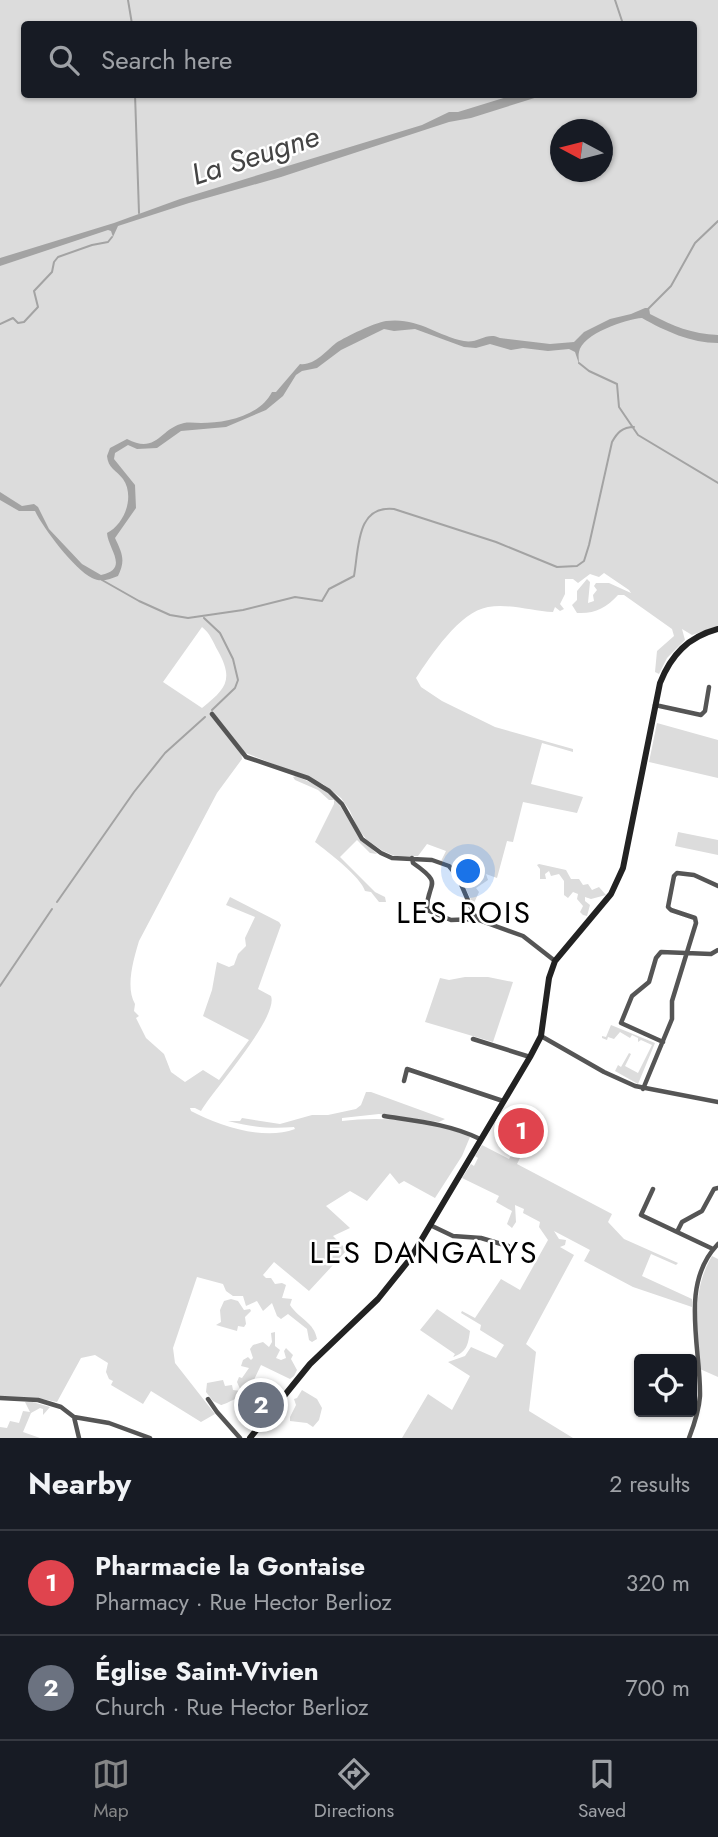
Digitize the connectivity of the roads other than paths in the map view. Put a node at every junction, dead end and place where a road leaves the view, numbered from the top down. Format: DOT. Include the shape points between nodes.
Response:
graph roads {
  1 [pos="718,629"];
  2 [pos="709,687"];
  3 [pos="655,705"];
  4 [pos="212,714"];
  5 [pos="412,858"];
  6 [pos="718,886"];
  7 [pos="476,919"];
  8 [pos="718,950"];
  9 [pos="688,953"];
  10 [pos="555,961"];
  11 [pos="541,1036"];
  12 [pos="473,1039"];
  13 [pos="663,1042"];
  14 [pos="530,1057"];
  15 [pos="404,1081"];
  16 [pos="643,1088"];
  17 [pos="503,1101"];
  18 [pos="718,1102"];
  19 [pos="384,1116"];
  20 [pos="480,1139"];
  21 [pos="718,1188"];
  22 [pos="653,1189"];
  23 [pos="430,1225"];
  24 [pos="677,1232"];
  25 [pos="718,1244"];
  26 [pos="508,1246"];
  27 [pos="713,1249"];
  28 [pos="0,1398"];
  29 [pos="208,1399"];
  30 [pos="74,1417"];
  31 [pos="79,1438"];
  32 [pos="150,1438"];
  33 [pos="240,1438"];
  34 [pos="250,1438"];
  35 [pos="689,1438"];
  1 -- 3 [label="street" via="695,638 674,656"];
  2 -- 3 [label="street" via="701,715"];
  3 -- 10 [label="street" via="624,868 611,894"];
  4 -- 5 [label="street" via="246,757 308,778 337,798 356,831 372,847 392,858"];
  5 -- 7 [label="street" via="432,860 454,870"];
  5 -- 7 [label="street" via="432,879 427,910 457,921"];
  6 -- 9 [label="street" via="694,875 674,876 668,907 695,918"];
  7 -- 10 [label="street" via="523,936"];
  8 -- 9 [label="street"];
  9 -- 13 [label="street"];
  9 -- 13 [label="street" via="658,955 649,982 632,996 621,1023"];
  10 -- 11 [label="street"];
  11 -- 14 [label="street"];
  11 -- 16 [label="street"];
  12 -- 14 [label="street"];
  13 -- 16 [label="street"];
  14 -- 17 [label="street"];
  15 -- 17 [label="street" via="407,1069"];
  16 -- 18 [label="street"];
  17 -- 20 [label="street"];
  19 -- 20 [label="street" via="444,1126"];
  20 -- 23 [label="street"];
  21 -- 24 [label="street" via="702,1211 682,1222"];
  22 -- 24 [label="street" via="640,1215"];
  23 -- 26 [label="street" via="453,1236"];
  23 -- 34 [label="street" via="390,1286 326,1347"];
  24 -- 27 [label="street"];
  25 -- 27 [label="street"];
  27 -- 35 [label="street" via="699,1276 695,1301 700,1399"];
  28 -- 30 [label="street" via="38,1400"];
  29 -- 33 [label="street"];
  30 -- 31 [label="street"];
  30 -- 32 [label="street"];
}
